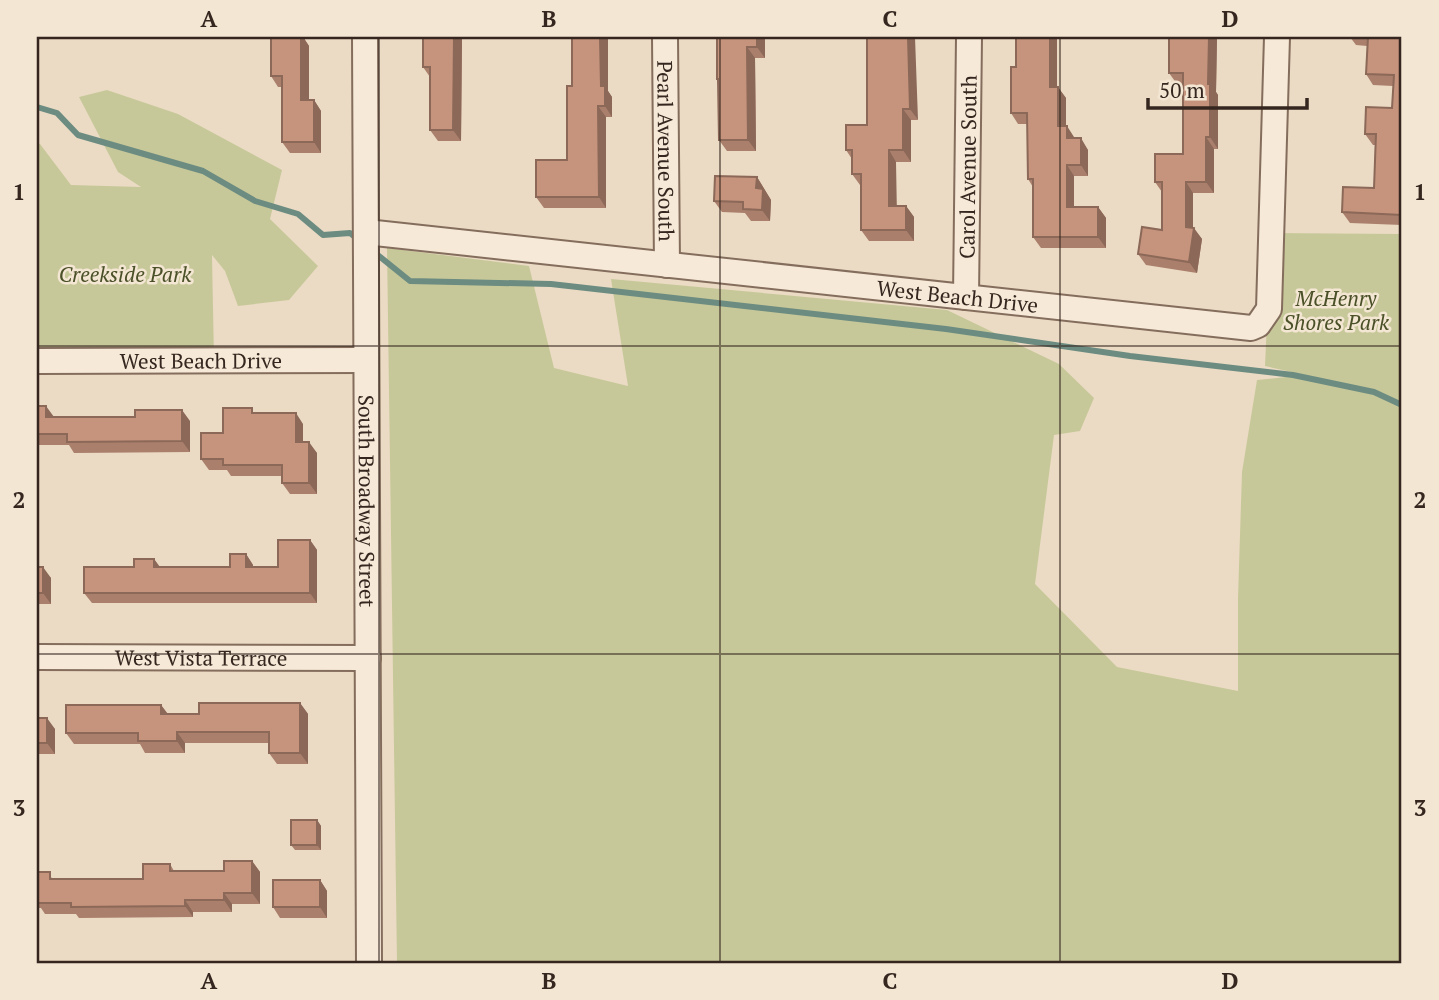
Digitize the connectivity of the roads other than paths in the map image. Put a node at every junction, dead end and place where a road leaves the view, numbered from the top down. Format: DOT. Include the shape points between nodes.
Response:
graph roads {
  1 [pos="365,37"];
  2 [pos="665,37"];
  3 [pos="968,37"];
  4 [pos="1277,37"];
  5 [pos="366,232"];
  6 [pos="667,265"];
  7 [pos="966,297"];
  8 [pos="366,360"];
  9 [pos="37,361"];
  10 [pos="37,657"];
  11 [pos="368,658"];
  12 [pos="369,963"];
  1 -- 5 [label="street, South Broadway Street"];
  2 -- 6 [label="street, Pearl Avenue South"];
  3 -- 7 [label="street, Carol Avenue South"];
  4 -- 7 [label="street, West Beach Drive" via="1269,309 1258,325 1251,328"];
  5 -- 6 [label="street, West Beach Drive"];
  5 -- 8 [label="street, South Broadway Street"];
  6 -- 7 [label="street, West Beach Drive"];
  8 -- 9 [label="street, West Beach Drive"];
  8 -- 11 [label="street, South Broadway Street"];
  10 -- 11 [label="street, West Vista Terrace"];
  11 -- 12 [label="street, South Broadway Street"];
}
